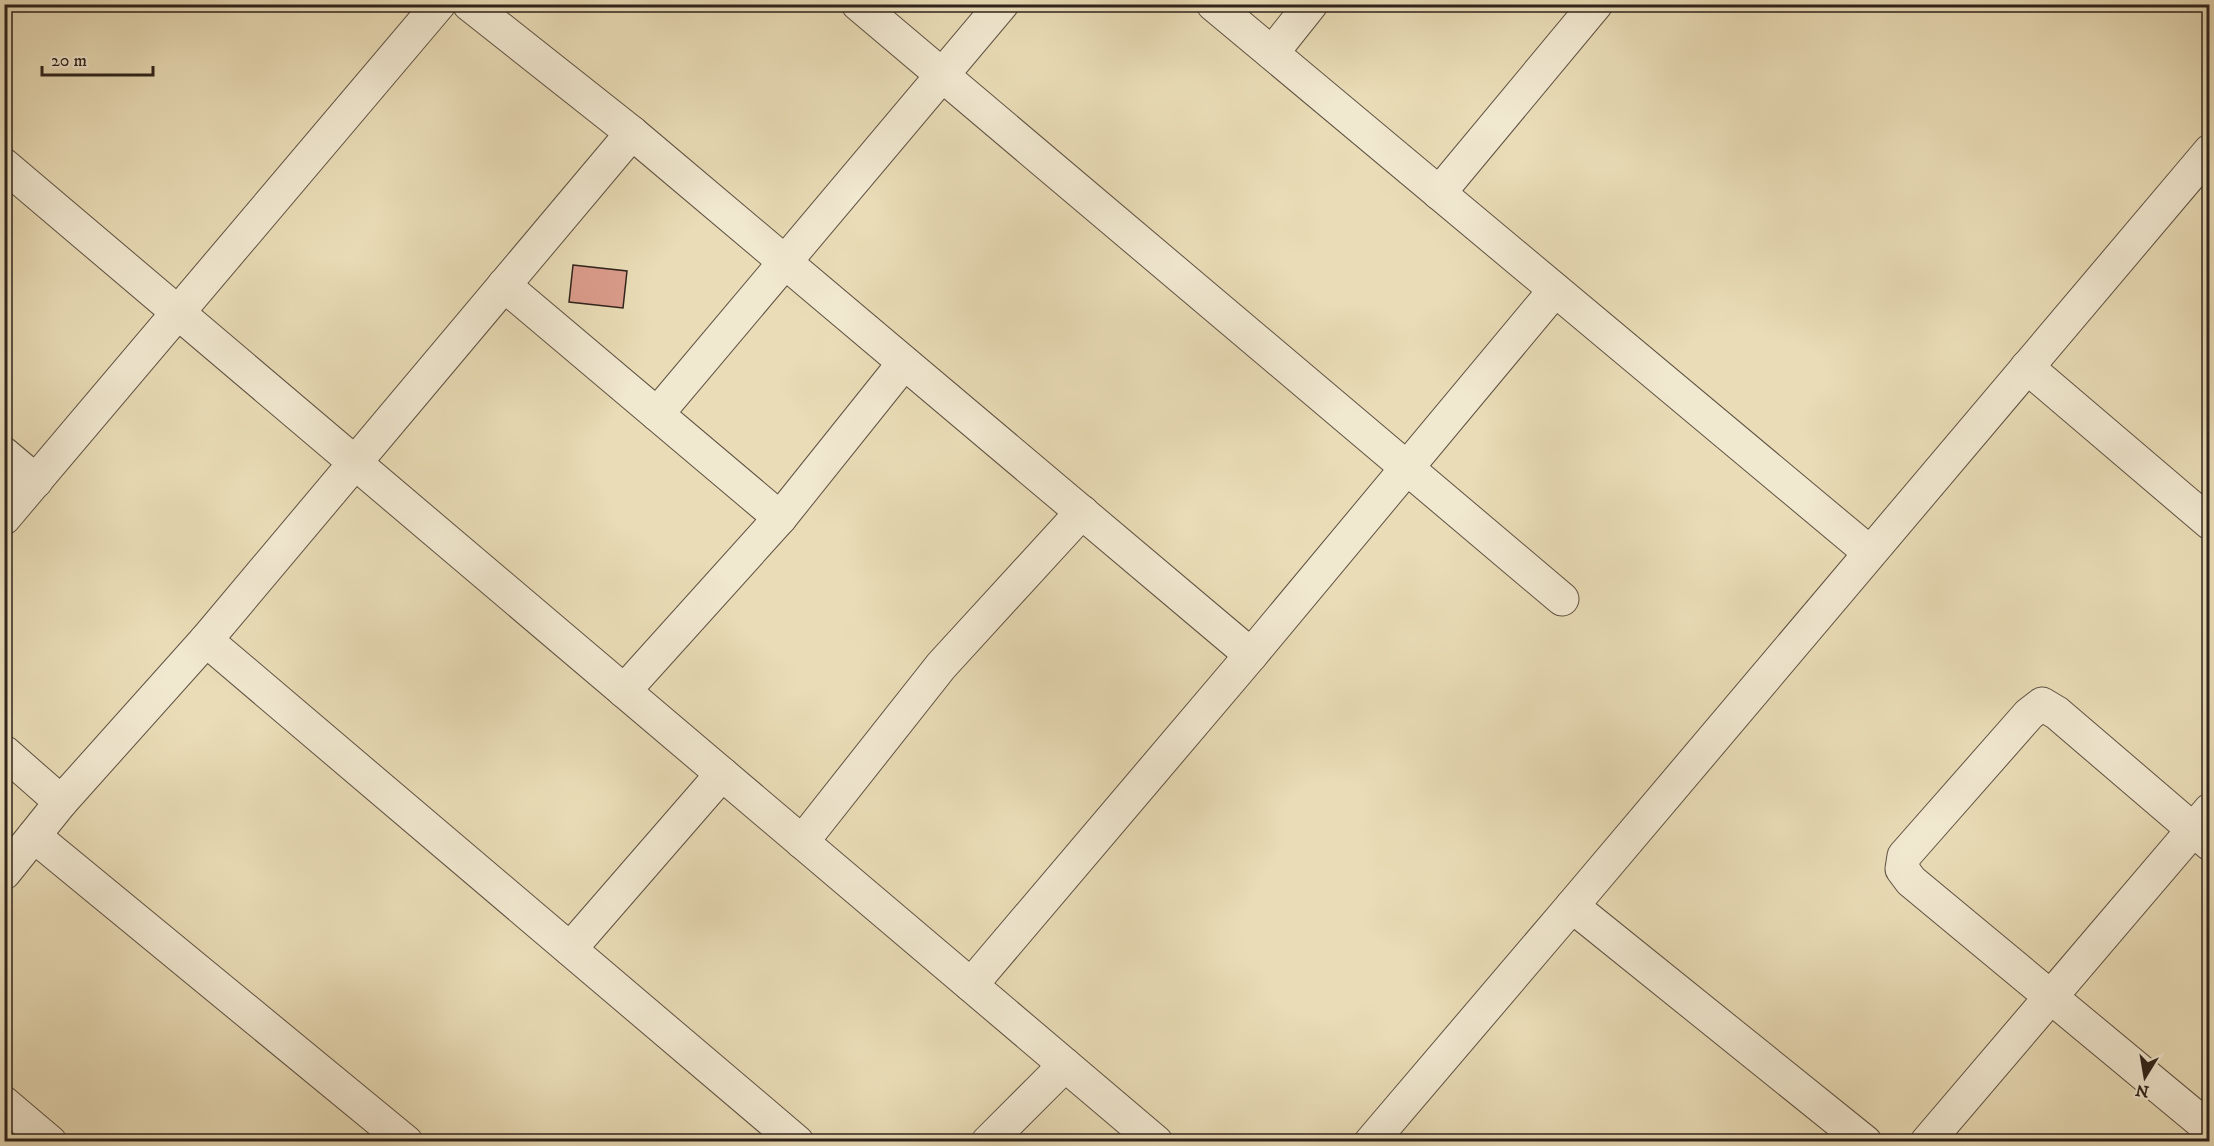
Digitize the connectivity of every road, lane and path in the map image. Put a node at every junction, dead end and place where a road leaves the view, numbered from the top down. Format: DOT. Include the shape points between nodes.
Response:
graph roads {
  1 [pos="439,4"];
  2 [pos="469,4"];
  3 [pos="858,4"];
  4 [pos="1002,4"];
  5 [pos="1213,4"];
  6 [pos="1311,4"];
  7 [pos="1596,4"];
  8 [pos="1272,53"];
  9 [pos="942,76"];
  10 [pos="632,133"];
  11 [pos="2210,151"];
  12 [pos="4,165"];
  13 [pos="1439,193"];
  14 [pos="785,262"];
  15 [pos="504,285"];
  16 [pos="1556,290"];
  17 [pos="178,313"];
  18 [pos="904,363"];
  19 [pos="2027,367"];
  20 [pos="657,414"];
  21 [pos="4,454"];
  22 [pos="355,463"];
  23 [pos="1407,468"];
  24 [pos="36,481"];
  25 [pos="1082,512"];
  26 [pos="4,518"];
  27 [pos="780,518"];
  28 [pos="2210,523"];
  29 [pos="1869,552"];
  30 [pos="1562,599"];
  31 [pos="206,640"];
  32 [pos="1251,655"];
  33 [pos="624,690"];
  34 [pos="4,752"];
  35 [pos="722,774"];
  36 [pos="62,802"];
  37 [pos="2204,828"];
  38 [pos="34,836"];
  39 [pos="802,842"];
  40 [pos="4,873"];
  41 [pos="1572,906"];
  42 [pos="570,949"];
  43 [pos="971,985"];
  44 [pos="2051,997"];
  45 [pos="1065,1065"];
  46 [pos="4,1103"];
  47 [pos="2210,1129"];
  48 [pos="50,1142"];
  49 [pos="406,1142"];
  50 [pos="797,1142"];
  51 [pos="988,1142"];
  52 [pos="1156,1142"];
  53 [pos="1371,1142"];
  54 [pos="1865,1142"];
  55 [pos="1928,1142"];
  1 -- 17 [label="street"];
  2 -- 10 [label="street"];
  3 -- 9 [label="street"];
  4 -- 9 [label="street"];
  5 -- 8 [label="street"];
  6 -- 8 [label="street"];
  7 -- 13 [label="street"];
  8 -- 13 [label="street"];
  9 -- 14 [label="street"];
  9 -- 23 [label="street"];
  10 -- 14 [label="street"];
  10 -- 15 [label="street"];
  11 -- 19 [label="street"];
  12 -- 17 [label="street"];
  13 -- 16 [label="street"];
  14 -- 18 [label="street"];
  14 -- 20 [label="street"];
  15 -- 20 [label="street"];
  15 -- 22 [label="street"];
  16 -- 23 [label="street"];
  16 -- 29 [label="street"];
  17 -- 22 [label="street"];
  17 -- 24 [label="street"];
  18 -- 25 [label="street"];
  18 -- 27 [label="street"];
  19 -- 28 [label="street"];
  19 -- 29 [label="street"];
  20 -- 27 [label="street"];
  21 -- 24 [label="street"];
  22 -- 31 [label="street"];
  22 -- 33 [label="street"];
  23 -- 30 [label="street"];
  23 -- 32 [label="street"];
  24 -- 26 [label="street"];
  25 -- 32 [label="street"];
  25 -- 39 [label="street" via="941,666"];
  27 -- 33 [label="street"];
  29 -- 41 [label="street"];
  31 -- 36 [label="street"];
  31 -- 42 [label="street"];
  32 -- 43 [label="street"];
  33 -- 35 [label="street"];
  34 -- 36 [label="street"];
  35 -- 39 [label="street"];
  35 -- 42 [label="street"];
  36 -- 38 [label="street"];
  37 -- 44 [label="street"];
  37 -- 44 [label="street" via="2057,713 2042,704 2029,714 1904,856 1902,869 1911,881"];
  38 -- 40 [label="street"];
  38 -- 49 [label="street"];
  39 -- 43 [label="street"];
  41 -- 53 [label="street"];
  41 -- 54 [label="street"];
  42 -- 50 [label="street"];
  43 -- 45 [label="street"];
  44 -- 47 [label="street"];
  44 -- 55 [label="street"];
  45 -- 51 [label="street"];
  45 -- 52 [label="street"];
  46 -- 48 [label="street"];
}
